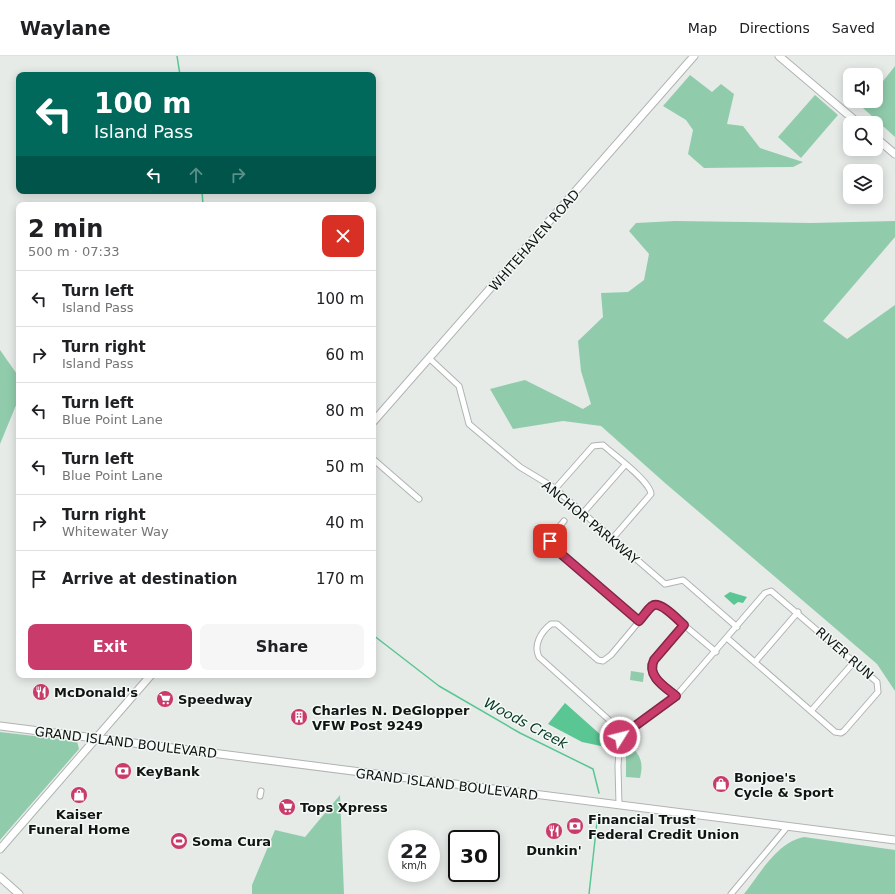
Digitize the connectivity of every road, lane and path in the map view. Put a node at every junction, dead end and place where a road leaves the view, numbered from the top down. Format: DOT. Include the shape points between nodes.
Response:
graph roads {
  1 [pos="694,56"];
  2 [pos="779,56"];
  3 [pos="850,116"];
  4 [pos="883,144"];
  5 [pos="895,154"];
  6 [pos="430,359"];
  7 [pos="376,419"];
  8 [pos="376,462"];
  9 [pos="625,465"];
  10 [pos="555,489"];
  11 [pos="419,499"];
  12 [pos="583,513"];
  13 [pos="564,521"];
  14 [pos="612,539"];
  15 [pos="798,612"];
  16 [pos="639,621"];
  17 [pos="684,625"];
  18 [pos="737,626"];
  19 [pos="728,638"];
  20 [pos="716,652"];
  21 [pos="755,662"];
  22 [pos="854,662"];
  23 [pos="148,678"];
  24 [pos="676,696"];
  25 [pos="812,711"];
  26 [pos="0,726"];
  27 [pos="620,737"];
  28 [pos="96,739"];
  29 [pos="619,805"];
  30 [pos="788,826"];
  31 [pos="895,840"];
  32 [pos="0,849"];
  33 [pos="0,877"];
  34 [pos="19,894"];
  35 [pos="731,894"];
  1 -- 6 [label="main road, WHITEHAVEN ROAD"];
  2 -- 3 [label="main road"];
  4 -- 5 [label="main road"];
  6 -- 7 [label="main road, WHITEHAVEN ROAD"];
  6 -- 10 [label="street, ANCHOR PARKWAY" via="459,386 469,424 520,467"];
  8 -- 11 [label="street"];
  9 -- 10 [label="street" via="603,445 593,446"];
  9 -- 12 [label="street"];
  9 -- 14 [label="street" via="649,486 651,494"];
  10 -- 12 [label="street, ANCHOR PARKWAY"];
  12 -- 14 [label="street, ANCHOR PARKWAY"];
  13 -- 16 [label="street" via="550,538 553,547"];
  14 -- 18 [label="street, ANCHOR PARKWAY" via="665,584 683,580"];
  15 -- 18 [label="street, RIVER RUN" via="771,590 765,593"];
  15 -- 21 [label="street"];
  15 -- 22 [label="street, RIVER RUN"];
  16 -- 17 [label="street" via="652,606 657,605 665,608"];
  16 -- 27 [label="street" via="603,660 598,660 557,624 551,624 542,632 537,648 539,658 608,719 618,730"];
  17 -- 20 [label="street"];
  17 -- 24 [label="street" via="654,660 652,667 655,678"];
  18 -- 19 [label="street, RIVER RUN"];
  19 -- 20 [label="street, RIVER RUN"];
  19 -- 21 [label="street, RIVER RUN"];
  20 -- 24 [label="street, RIVER RUN"];
  21 -- 25 [label="street, RIVER RUN"];
  22 -- 25 [label="street"];
  22 -- 25 [label="street, RIVER RUN" via="877,682 879,688 844,731 836,732"];
  23 -- 28 [label="main road"];
  24 -- 27 [label="street, RIVER RUN"];
  26 -- 28 [label="main road, GRAND ISLAND BOULEVARD"];
  27 -- 29 [label="street"];
  28 -- 29 [label="main road, GRAND ISLAND BOULEVARD"];
  28 -- 32 [label="main road"];
  29 -- 30 [label="main road, GRAND ISLAND BOULEVARD"];
  30 -- 31 [label="main road, GRAND ISLAND BOULEVARD"];
  30 -- 35 [label="street"];
  33 -- 34 [label="main road"];
}
